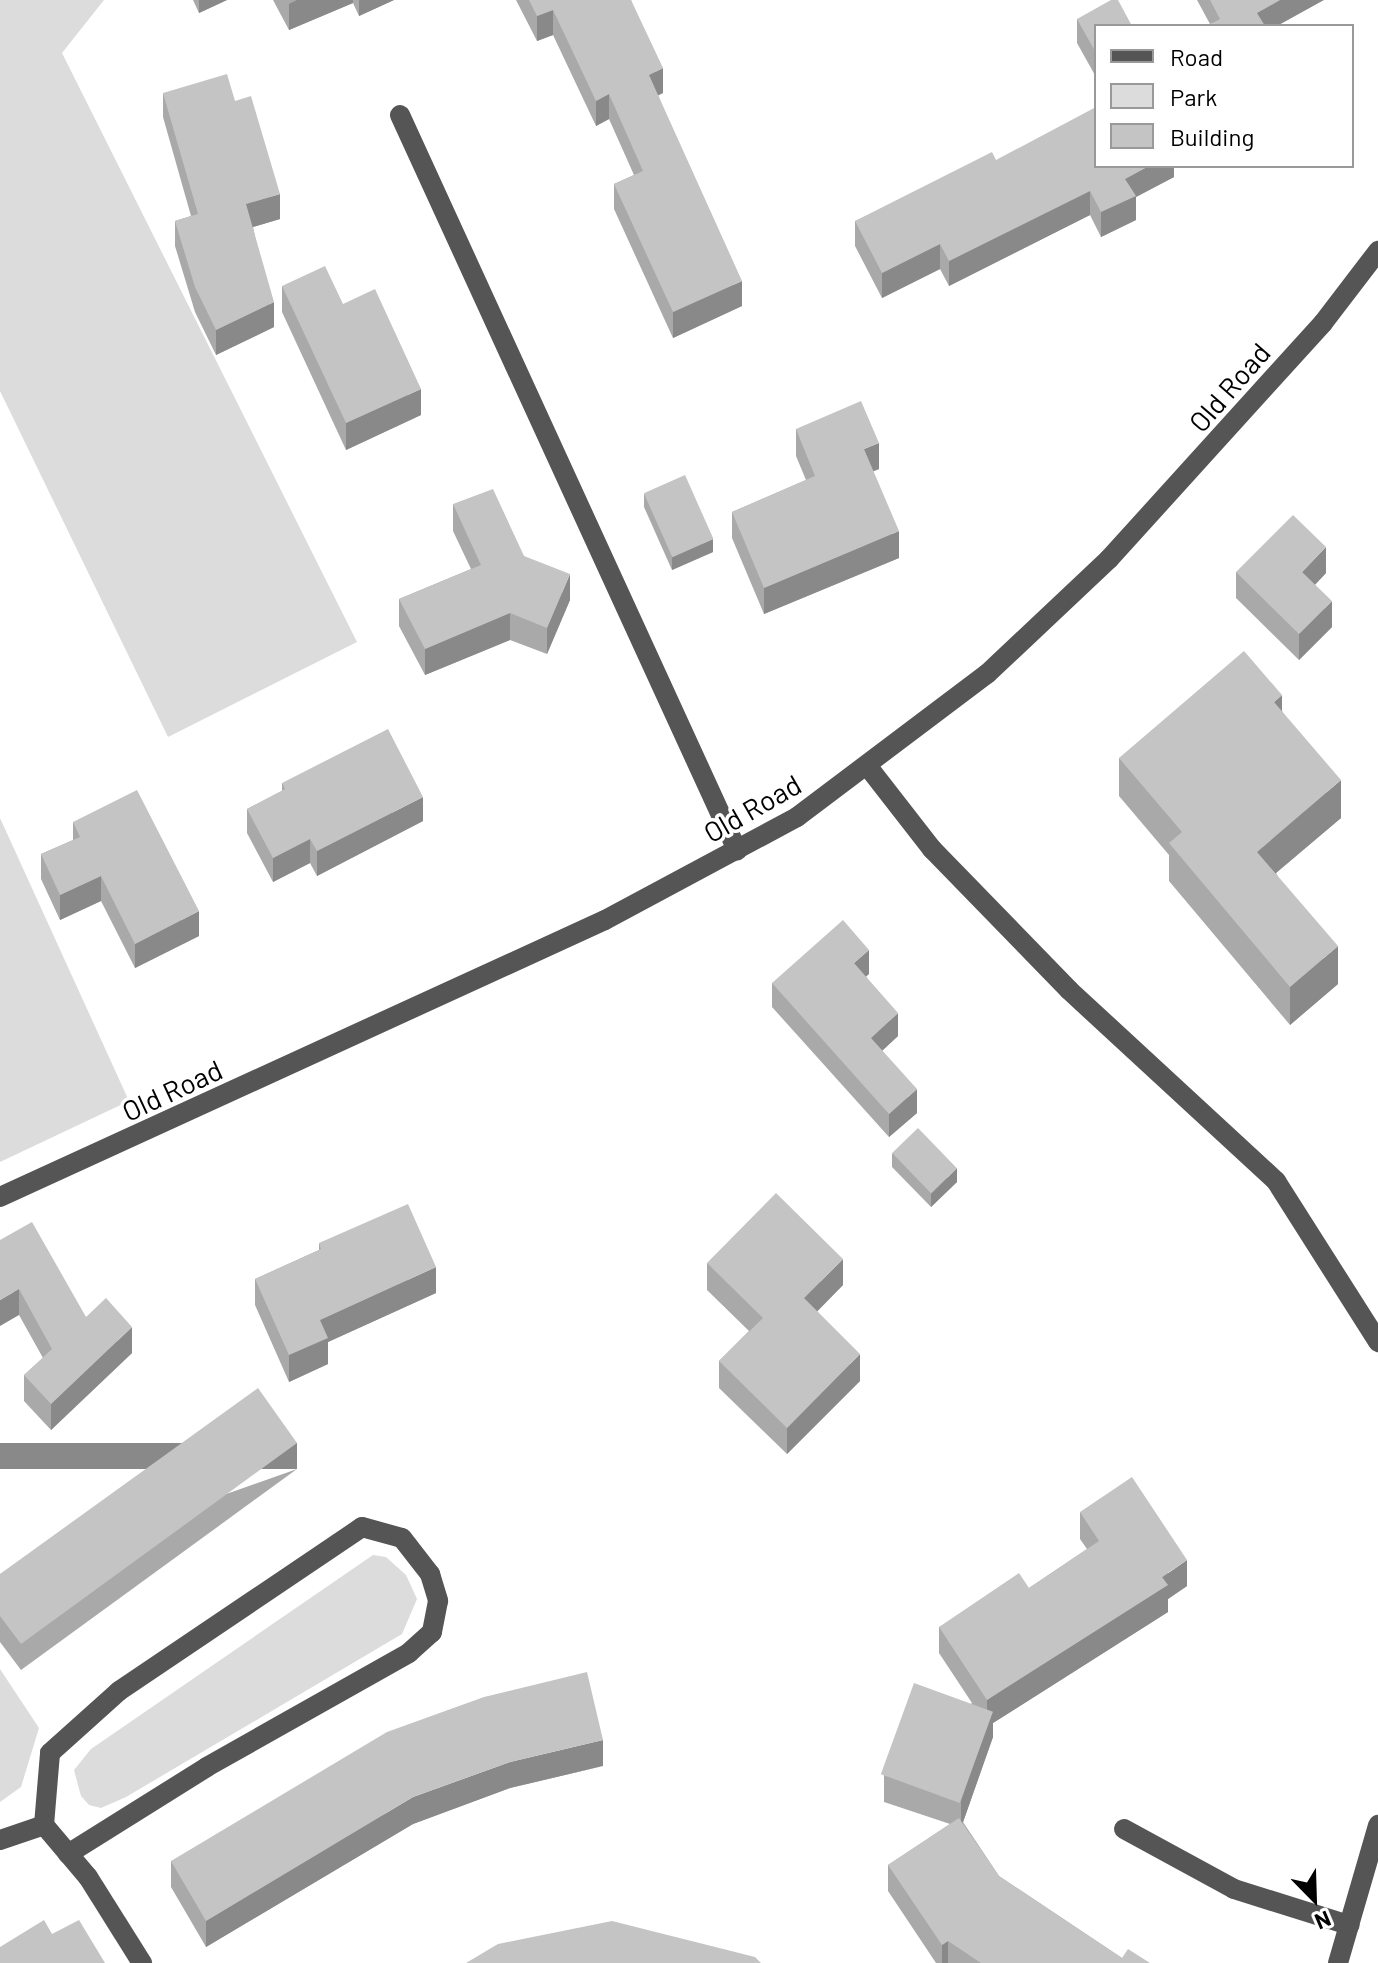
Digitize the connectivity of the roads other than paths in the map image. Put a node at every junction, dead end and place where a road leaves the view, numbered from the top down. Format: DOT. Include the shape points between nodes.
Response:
graph roads {
  1 [pos="400,115"];
  2 [pos="1378,251"];
  3 [pos="869,768"];
  4 [pos="737,850"];
  5 [pos="0,1197"];
  6 [pos="1378,1342"];
  7 [pos="44,1825"];
  8 [pos="1378,1825"];
  9 [pos="1124,1829"];
  10 [pos="0,1840"];
  11 [pos="68,1854"];
  12 [pos="1349,1925"];
  13 [pos="142,1963"];
  14 [pos="1338,1963"];
  1 -- 4 [label="street"];
  2 -- 3 [label="street, Old Road" via="1302,347 1109,559 987,674"];
  3 -- 4 [label="street, Old Road"];
  3 -- 6 [label="street" via="932,849 1069,990 1276,1181"];
  4 -- 5 [label="street, Old Road" via="605,920 399,1017"];
  7 -- 10 [label="street"];
  7 -- 11 [label="street"];
  7 -- 11 [label="street" via="50,1753 119,1691 362,1527 402,1538 430,1574 438,1601 432,1632 409,1653 207,1767"];
  8 -- 12 [label="street"];
  9 -- 12 [label="street" via="1234,1889"];
  11 -- 13 [label="street"];
  12 -- 14 [label="street"];
}
